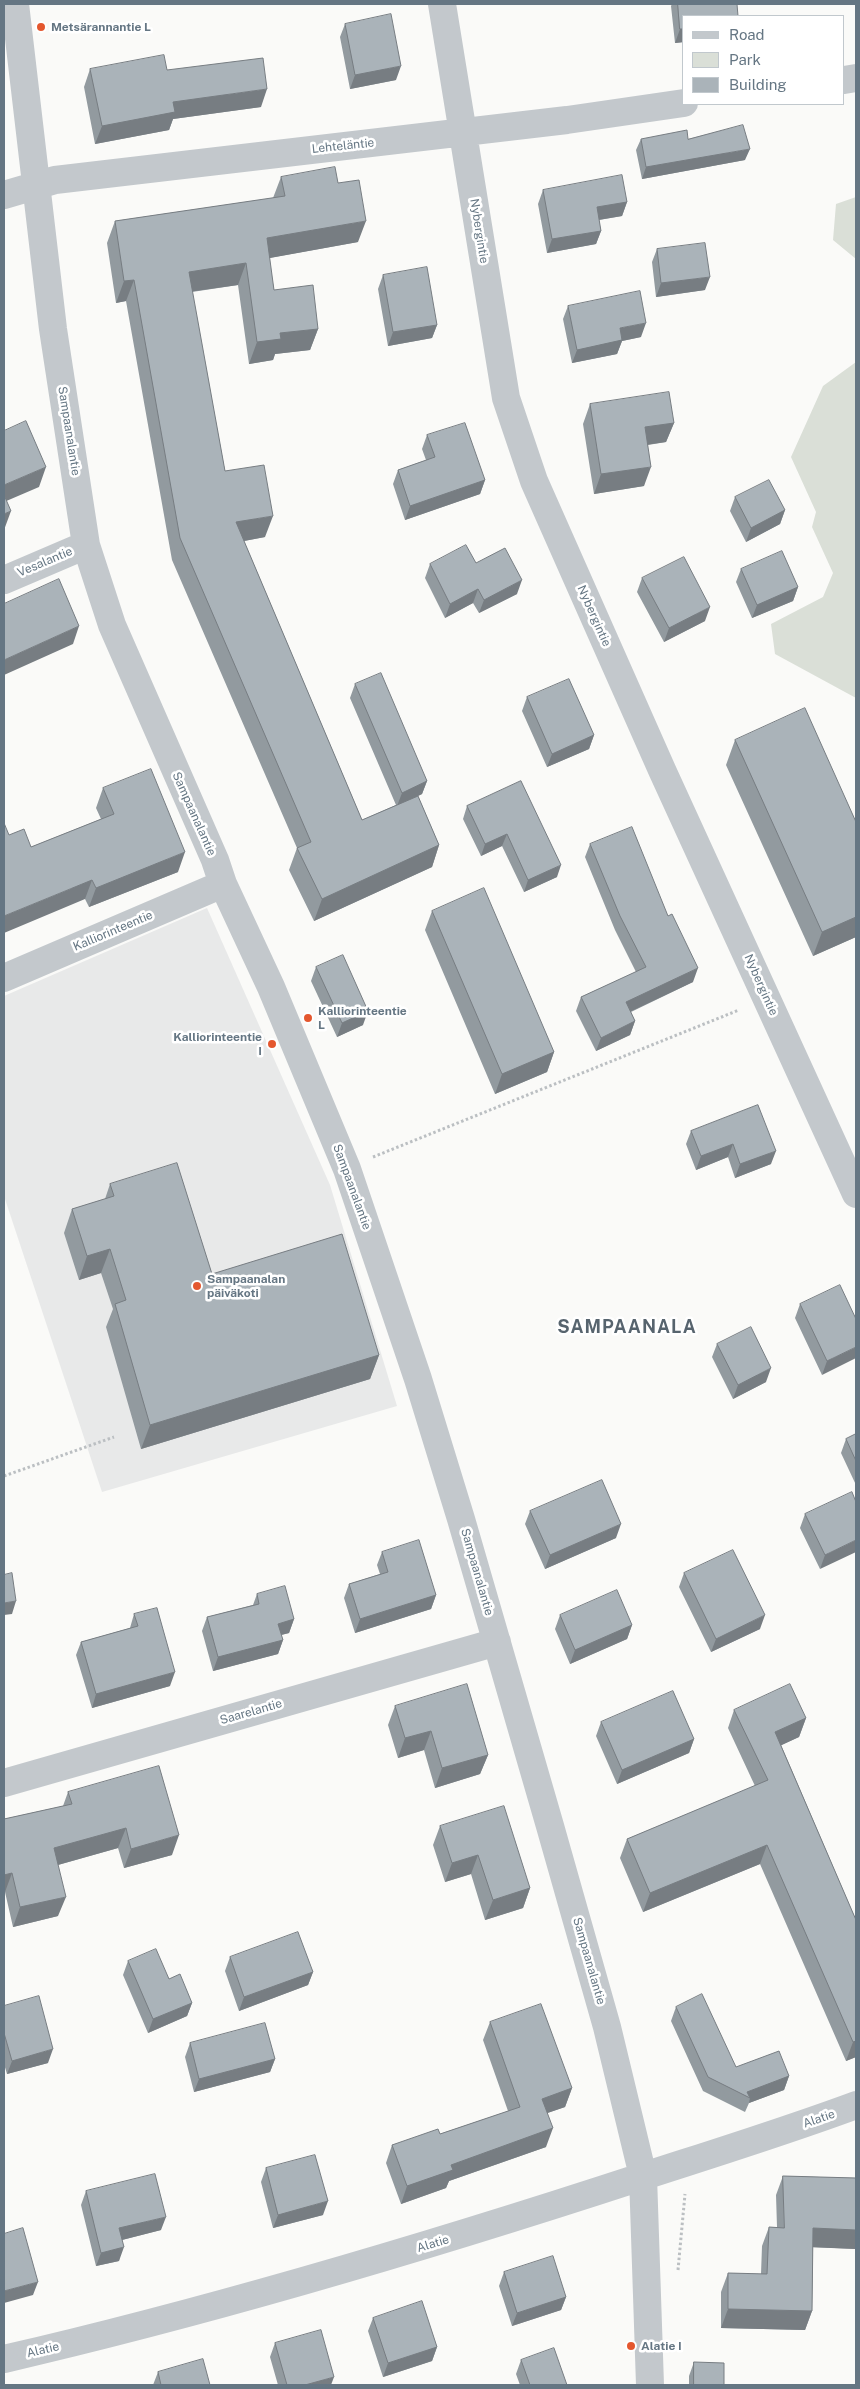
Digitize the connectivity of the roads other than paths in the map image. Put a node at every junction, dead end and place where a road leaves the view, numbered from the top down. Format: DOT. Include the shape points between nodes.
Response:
graph roads {
  1 [pos="16,4"];
  2 [pos="442,4"];
  3 [pos="682,102"];
  4 [pos="464,132"];
  5 [pos="35,185"];
  6 [pos="4,195"];
  7 [pos="86,545"];
  8 [pos="4,580"];
  9 [pos="223,884"];
  10 [pos="4,978"];
  11 [pos="856,1194"];
  12 [pos="497,1642"];
  13 [pos="4,1783"];
  14 [pos="856,2105"];
  15 [pos="644,2176"];
  16 [pos="4,2359"];
  17 [pos="650,2385"];
  1 -- 5 [label="street, Sampaanalantie"];
  2 -- 4 [label="street, Nybergintie"];
  3 -- 4 [label="street, Lehteläntie"];
  4 -- 5 [label="street, Lehteläntie" via="55,180"];
  4 -- 11 [label="street, Nybergintie" via="506,398 534,480"];
  5 -- 6 [label="street, Lehteläntie"];
  5 -- 7 [label="street, Sampaanalantie"];
  7 -- 8 [label="street, Vesalantie"];
  7 -- 9 [label="street, Sampaanalantie" via="112,625"];
  9 -- 10 [label="street, Kalliorinteentie"];
  9 -- 12 [label="street, Sampaanalantie" via="279,1005 347,1169 418,1378"];
  12 -- 13 [label="street, Saarelantie"];
  12 -- 15 [label="street, Sampaanalantie" via="607,2027"];
  14 -- 15 [label="street, Alatie"];
  15 -- 16 [label="street, Alatie" via="345,2270"];
  15 -- 17 [label="street, Sampaanalantie"];
}
